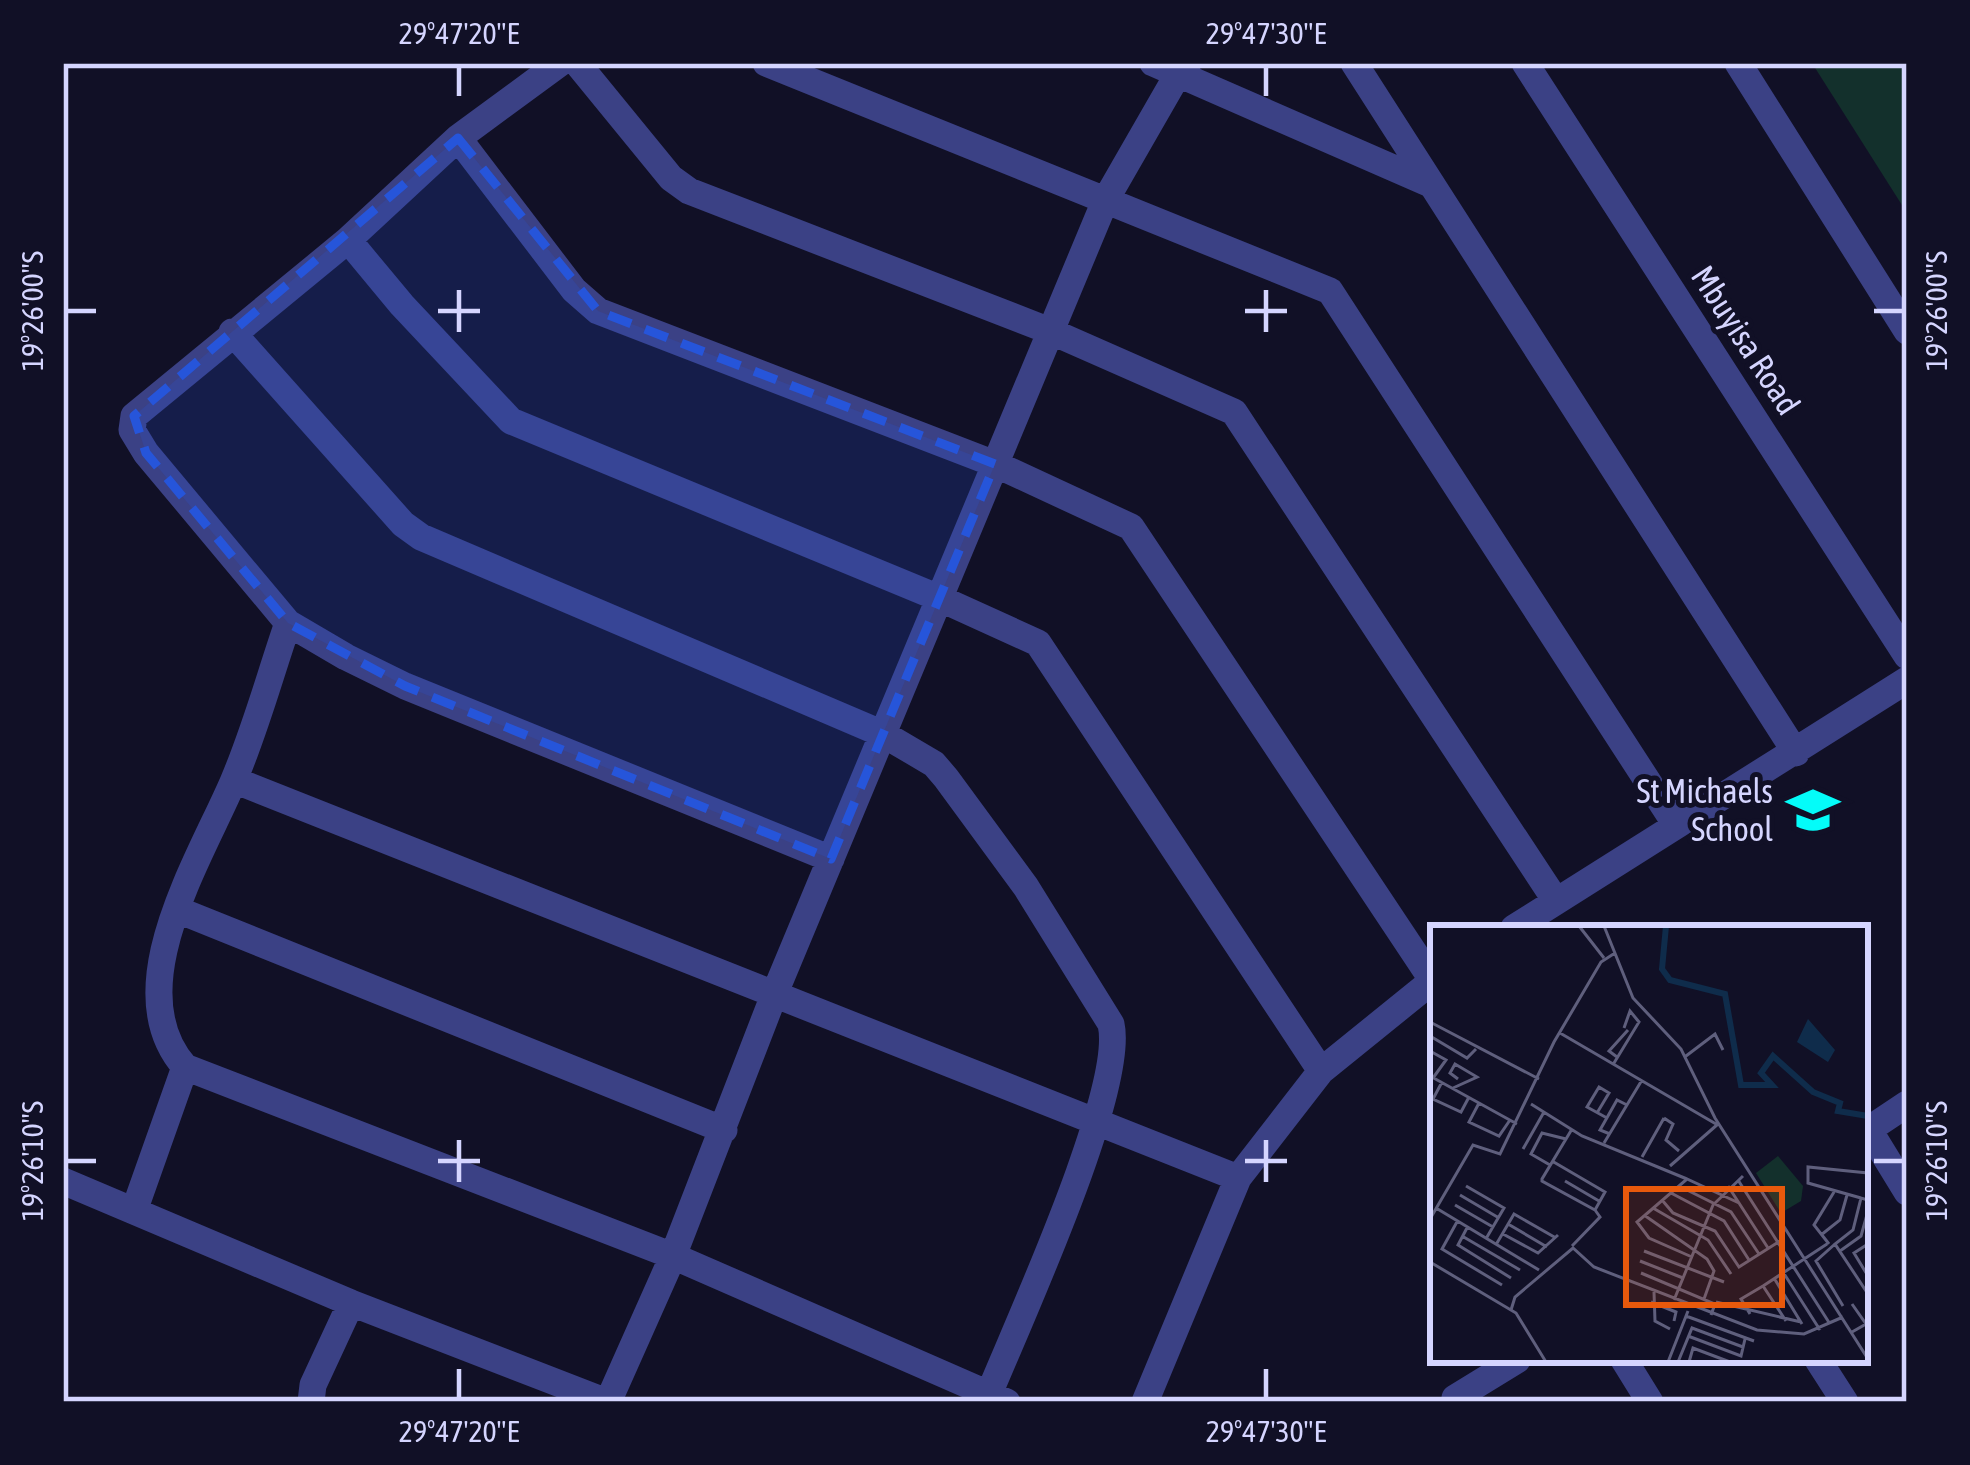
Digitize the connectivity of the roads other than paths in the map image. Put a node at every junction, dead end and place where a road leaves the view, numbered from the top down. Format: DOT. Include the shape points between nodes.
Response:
graph roads {
  1 [pos="560,63"];
  2 [pos="577,63"];
  3 [pos="766,63"];
  4 [pos="1354,63"];
  5 [pos="1525,63"];
  6 [pos="1738,63"];
  7 [pos="1173,66"];
  8 [pos="458,138"];
  9 [pos="1430,184"];
  10 [pos="1105,201"];
  11 [pos="348,240"];
  12 [pos="1050,331"];
  13 [pos="1907,331"];
  14 [pos="232,332"];
  15 [pos="995,464"];
  16 [pos="939,598"];
  17 [pos="288,623"];
  18 [pos="1907,656"];
  19 [pos="1907,680"];
  20 [pos="883,734"];
  21 [pos="1796,753"];
  22 [pos="234,779"];
  23 [pos="1676,826"];
  24 [pos="831,859"];
  25 [pos="1556,901"];
  26 [pos="178,910"];
  27 [pos="1519,925"];
  28 [pos="1430,978"];
  29 [pos="1430,983"];
  30 [pos="774,995"];
  31 [pos="185,1067"];
  32 [pos="1322,1071"];
  33 [pos="1907,1104"];
  34 [pos="1098,1120"];
  35 [pos="724,1130"];
  36 [pos="1868,1130"];
  37 [pos="1868,1133"];
  38 [pos="1238,1178"];
  39 [pos="63,1181"];
  40 [pos="1907,1192"];
  41 [pos="134,1211"];
  42 [pos="673,1256"];
  43 [pos="351,1303"];
  44 [pos="1512,1363"];
  45 [pos="1626,1363"];
  46 [pos="1820,1363"];
  47 [pos="998,1398"];
  48 [pos="1454,1401"];
  49 [pos="311,1402"];
  50 [pos="607,1402"];
  51 [pos="1145,1402"];
  52 [pos="1650,1402"];
  53 [pos="1845,1402"];
  1 -- 8 [label="street"];
  2 -- 12 [label="street" via="679,185"];
  3 -- 10 [label="street"];
  4 -- 9 [label="street"];
  5 -- 18 [label="street, Mbuyisa Road"];
  6 -- 13 [label="street"];
  7 -- 9 [label="street"];
  7 -- 10 [label="street"];
  8 -- 11 [label="street"];
  8 -- 15 [label="street" via="598,310"];
  9 -- 21 [label="street"];
  10 -- 12 [label="street"];
  10 -- 23 [label="street" via="1335,296"];
  11 -- 14 [label="street"];
  11 -- 16 [label="street" via="511,421"];
  12 -- 15 [label="street"];
  12 -- 25 [label="street" via="1234,412"];
  14 -- 17 [label="street" via="134,416 132,430"];
  14 -- 20 [label="street" via="421,537"];
  15 -- 16 [label="street"];
  15 -- 28 [label="street" via="1137,534"];
  16 -- 20 [label="street"];
  16 -- 32 [label="street" via="1038,643"];
  17 -- 22 [label="street"];
  17 -- 24 [label="street" via="405,686"];
  19 -- 21 [label="street"];
  20 -- 24 [label="street"];
  20 -- 34 [label="street" via="946,778 1112,1024"];
  21 -- 23 [label="street"];
  22 -- 26 [label="street"];
  22 -- 30 [label="street"];
  23 -- 25 [label="street"];
  24 -- 30 [label="street"];
  25 -- 27 [label="street"];
  26 -- 31 [label="street" via="158,1005 167,1043"];
  26 -- 35 [label="street"];
  29 -- 32 [label="street"];
  30 -- 34 [label="street"];
  30 -- 35 [label="street"];
  31 -- 41 [label="street"];
  31 -- 42 [label="street"];
  32 -- 38 [label="street"];
  33 -- 36 [label="street"];
  34 -- 38 [label="street"];
  34 -- 47 [label="street"];
  35 -- 42 [label="street"];
  37 -- 40 [label="street"];
  38 -- 51 [label="street"];
  39 -- 41 [label="street"];
  41 -- 43 [label="street"];
  42 -- 47 [label="street"];
  42 -- 50 [label="street"];
  43 -- 49 [label="street"];
  43 -- 50 [label="street"];
  44 -- 48 [label="street"];
  45 -- 52 [label="street"];
  46 -- 53 [label="street"];
}
